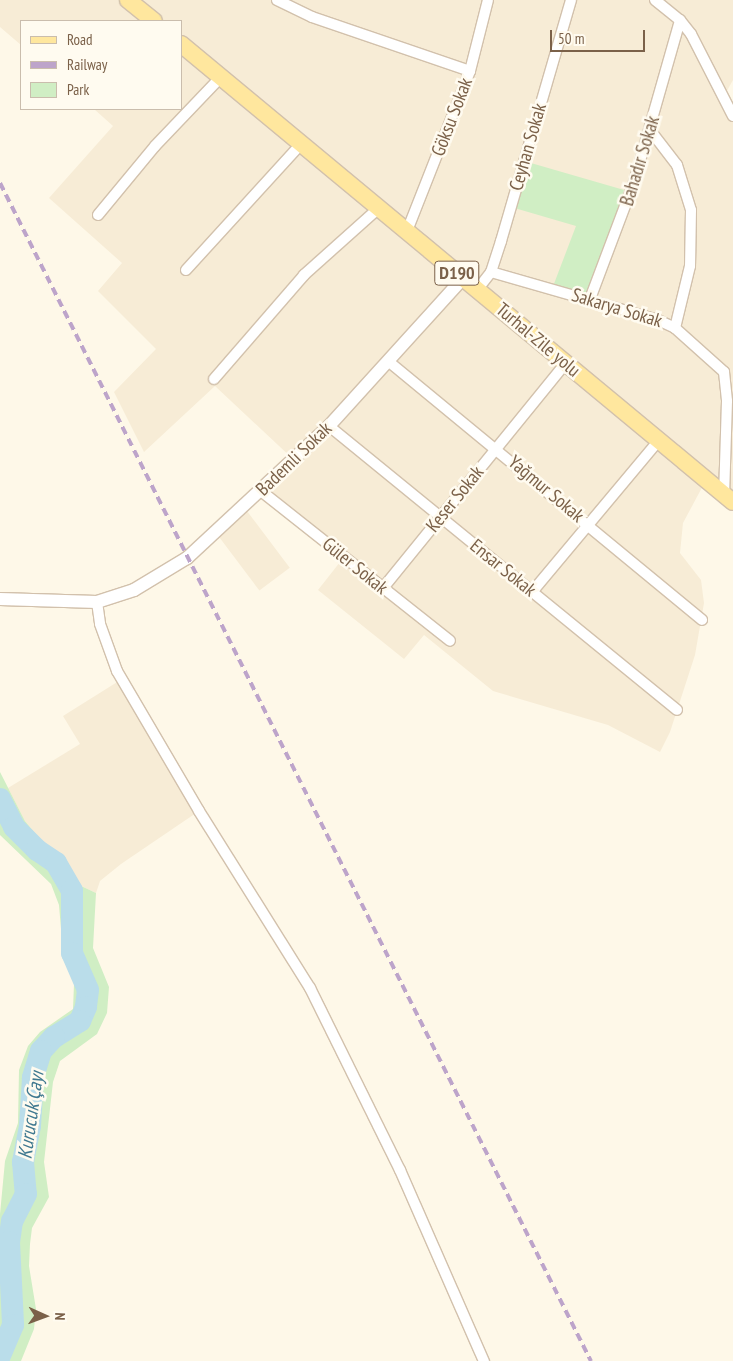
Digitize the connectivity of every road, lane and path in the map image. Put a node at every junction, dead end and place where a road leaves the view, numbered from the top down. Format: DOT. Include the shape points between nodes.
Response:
graph roads {
  1 [pos="128,0"];
  2 [pos="276,0"];
  3 [pos="488,0"];
  4 [pos="571,0"];
  5 [pos="655,0"];
  6 [pos="153,20"];
  7 [pos="680,20"];
  8 [pos="182,45"];
  9 [pos="470,70"];
  10 [pos="221,77"];
  11 [pos="733,116"];
  12 [pos="650,130"];
  13 [pos="301,144"];
  14 [pos="379,208"];
  15 [pos="98,215"];
  16 [pos="407,231"];
  17 [pos="186,270"];
  18 [pos="491,272"];
  19 [pos="463,278"];
  20 [pos="477,290"];
  21 [pos="590,299"];
  22 [pos="675,328"];
  23 [pos="388,361"];
  24 [pos="566,363"];
  25 [pos="729,373"];
  26 [pos="214,379"];
  27 [pos="329,426"];
  28 [pos="659,440"];
  29 [pos="497,448"];
  30 [pos="261,491"];
  31 [pos="729,498"];
  32 [pos="440,517"];
  33 [pos="588,525"];
  34 [pos="383,588"];
  35 [pos="532,592"];
  36 [pos="0,599"];
  37 [pos="97,602"];
  38 [pos="702,620"];
  39 [pos="450,641"];
  40 [pos="677,710"];
  41 [pos="484,1361"];
  1 -- 6 [label="main road"];
  2 -- 9 [label="street" via="312,17"];
  3 -- 9 [label="street, Göksu Sokak"];
  4 -- 18 [label="street, Ceyhan Sokak"];
  5 -- 7 [label="street"];
  7 -- 11 [label="street" via="706,60"];
  7 -- 12 [label="street, Bahadır Sokak"];
  8 -- 10 [label="main road, Turhal-Zile yolu / D190"];
  9 -- 16 [label="street, Göksu Sokak"];
  10 -- 13 [label="main road, Turhal-Zile yolu / D190"];
  10 -- 15 [label="street" via="155,146"];
  12 -- 21 [label="street, Bahadır Sokak" via="631,192"];
  12 -- 22 [label="street" via="677,165 691,210 690,266"];
  13 -- 14 [label="main road, Turhal-Zile yolu / D190"];
  13 -- 17 [label="street"];
  14 -- 16 [label="main road, Turhal-Zile yolu / D190"];
  14 -- 26 [label="street" via="304,275"];
  16 -- 19 [label="main road, Turhal-Zile yolu / D190"];
  18 -- 20 [label="street, Ceyhan Sokak"];
  18 -- 21 [label="street, Sakarya Sokak"];
  19 -- 20 [label="main road, Turhal-Zile yolu / D190"];
  19 -- 23 [label="street, Bademli Sokak"];
  20 -- 24 [label="main road, Turhal-Zile yolu / D190"];
  21 -- 22 [label="street, Sakarya Sokak"];
  22 -- 25 [label="street, Sakarya Sokak"];
  23 -- 27 [label="street, Bademli Sokak"];
  23 -- 29 [label="street, Yağmur Sokak"];
  24 -- 28 [label="main road, Turhal-Zile yolu / D190"];
  24 -- 29 [label="street, Keser Sokak"];
  25 -- 31 [label="street, Sakarya Sokak"];
  27 -- 30 [label="street, Bademli Sokak"];
  27 -- 32 [label="street, Ensar Sokak"];
  28 -- 31 [label="main road, Turhal-Zile yolu / D190"];
  28 -- 33 [label="street"];
  29 -- 32 [label="street, Keser Sokak"];
  29 -- 33 [label="street, Yağmur Sokak"];
  30 -- 34 [label="street, Güler Sokak"];
  30 -- 37 [label="street, Bademli Sokak" via="180,562 134,590"];
  32 -- 34 [label="street, Keser Sokak"];
  32 -- 35 [label="street, Ensar Sokak"];
  33 -- 35 [label="street"];
  33 -- 38 [label="street, Yağmur Sokak"];
  34 -- 39 [label="street, Güler Sokak"];
  35 -- 40 [label="street, Ensar Sokak"];
  36 -- 37 [label="street, Bademli Sokak"];
  37 -- 41 [label="street" via="100,624 117,671 199,811 310,988 400,1170"];
}
